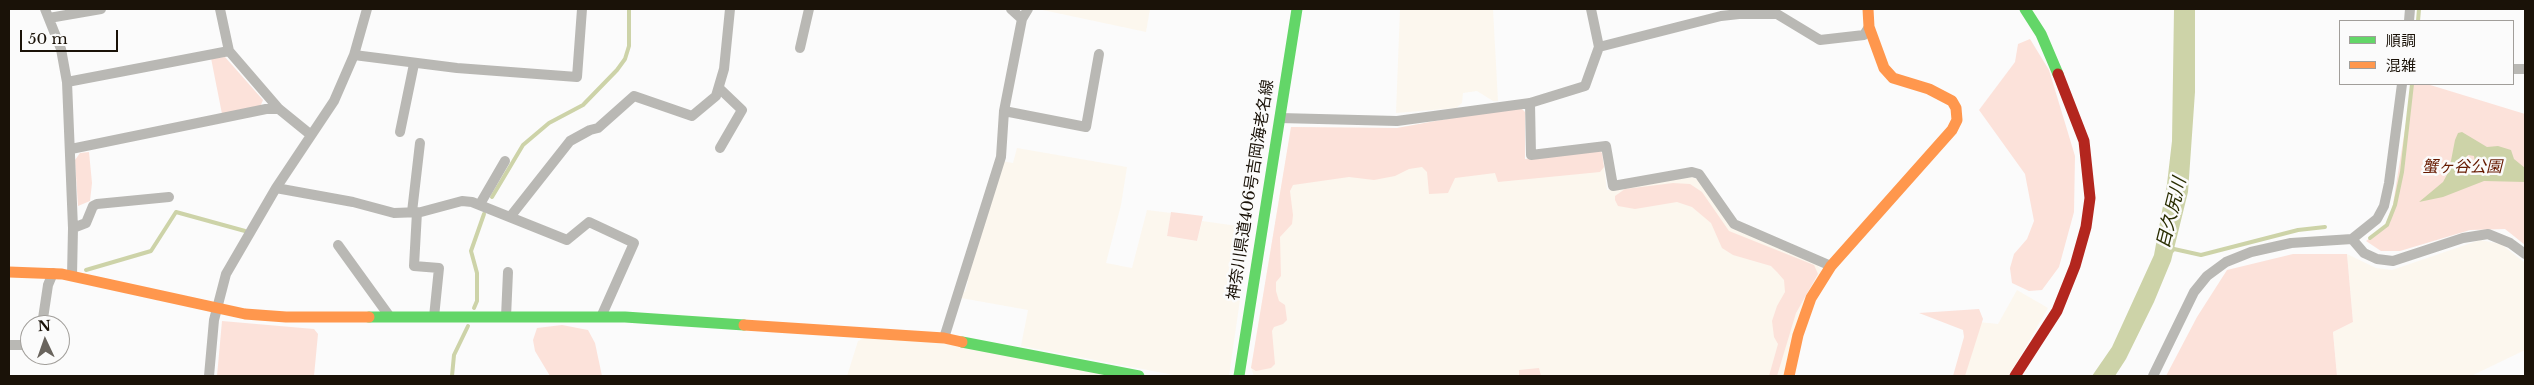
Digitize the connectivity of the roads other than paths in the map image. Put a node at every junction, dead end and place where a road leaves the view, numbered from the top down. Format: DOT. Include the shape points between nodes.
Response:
graph roads {
  1 [pos="101,9"];
  2 [pos="220,9"];
  3 [pos="367,9"];
  4 [pos="582,9"];
  5 [pos="730,9"];
  6 [pos="809,9"];
  7 [pos="1011,9"];
  8 [pos="1028,9"];
  9 [pos="1297,9"];
  10 [pos="1591,9"];
  11 [pos="1868,9"];
  12 [pos="2024,9"];
  13 [pos="47,14"];
  14 [pos="1022,19"];
  15 [pos="1869,27"];
  16 [pos="1599,47"];
  17 [pos="800,48"];
  18 [pos="229,51"];
  19 [pos="1099,54"];
  20 [pos="354,56"];
  21 [pos="414,64"];
  22 [pos="67,82"];
  23 [pos="2402,85"];
  24 [pos="719,88"];
  25 [pos="1530,103"];
  26 [pos="279,109"];
  27 [pos="1004,111"];
  28 [pos="1280,118"];
  29 [pos="400,132"];
  30 [pos="311,135"];
  31 [pos="420,143"];
  32 [pos="71,148"];
  33 [pos="720,148"];
  34 [pos="504,160"];
  35 [pos="276,188"];
  36 [pos="169,197"];
  37 [pos="480,204"];
  38 [pos="414,212"];
  39 [pos="510,217"];
  40 [pos="73,228"];
  41 [pos="2352,239"];
  42 [pos="338,245"];
  43 [pos="2525,254"];
  44 [pos="1831,266"];
  45 [pos="9,272"];
  46 [pos="508,272"];
  47 [pos="53,273"];
  48 [pos="72,276"];
  49 [pos="216,310"];
  50 [pos="44,315"];
  51 [pos="390,317"];
  52 [pos="434,317"];
  53 [pos="506,317"];
  54 [pos="602,317"];
  55 [pos="944,338"];
  56 [pos="209,376"];
  57 [pos="1139,376"];
  58 [pos="1239,376"];
  59 [pos="1788,376"];
  60 [pos="2015,376"];
  61 [pos="2153,376"];
  1 -- 13 [label="street"];
  2 -- 18 [label="street"];
  3 -- 20 [label="street"];
  4 -- 21 [label="street" via="577,76"];
  5 -- 24 [label="street"];
  6 -- 17 [label="street"];
  7 -- 14 [label="street"];
  8 -- 14 [label="street"];
  9 -- 28 [label="street, 神奈川県道406号吉岡海老名線"];
  10 -- 16 [label="street"];
  11 -- 15 [label="street"];
  12 -- 60 [label="street" via="2041,34 2077,120 2084,141 2090,198 2075,266 2057,312"];
  13 -- 22 [label="street" via="62,49"];
  14 -- 27 [label="street"];
  15 -- 16 [label="street" via="1864,35 1856,38 1820,40 1777,14 1739,14"];
  15 -- 44 [label="street" via="1884,68 1893,78 1944,96 1956,108 1957,120 1952,130"];
  16 -- 25 [label="street" via="1585,86"];
  18 -- 22 [label="street"];
  18 -- 26 [label="street"];
  19 -- 27 [label="street" via="1086,127"];
  20 -- 21 [label="street"];
  20 -- 30 [label="street" via="334,101"];
  21 -- 29 [label="street"];
  22 -- 32 [label="street"];
  23 -- 41 [label="street" via="2384,206 2370,226"];
  24 -- 33 [label="street" via="742,110"];
  24 -- 39 [label="street" via="716,96 692,116 634,96 598,128 570,141"];
  25 -- 28 [label="street" via="1397,121"];
  25 -- 44 [label="street" via="1531,155 1606,146 1613,186 1692,172 1699,174 1734,224"];
  26 -- 30 [label="street"];
  26 -- 32 [label="street"];
  27 -- 55 [label="street" via="1000,157"];
  28 -- 58 [label="street, 神奈川県道406号吉岡海老名線"];
  30 -- 35 [label="street"];
  31 -- 38 [label="street"];
  32 -- 40 [label="street"];
  34 -- 37 [label="street"];
  35 -- 38 [label="street" via="394,213"];
  35 -- 49 [label="street" via="226,274"];
  36 -- 40 [label="street" via="97,204 86,223"];
  37 -- 38 [label="street" via="462,202"];
  37 -- 39 [label="street"];
  38 -- 52 [label="street" via="414,266 439,268"];
  39 -- 54 [label="street" via="567,240 589,222 634,243"];
  40 -- 48 [label="street"];
  41 -- 43 [label="street" via="2364,253 2377,260 2393,261 2463,238 2488,234 2510,243"];
  41 -- 61 [label="street" via="2291,243 2251,252 2226,262 2207,276 2194,292"];
  42 -- 51 [label="street"];
  44 -- 59 [label="street" via="1811,298"];
  45 -- 47 [label="street"];
  46 -- 53 [label="street"];
  47 -- 48 [label="street"];
  47 -- 50 [label="street"];
  48 -- 49 [label="street"];
  49 -- 51 [label="street" via="286,317"];
  49 -- 56 [label="street"];
  51 -- 52 [label="street"];
  52 -- 53 [label="street"];
  53 -- 54 [label="street"];
  54 -- 55 [label="street"];
  55 -- 57 [label="street"];
}
